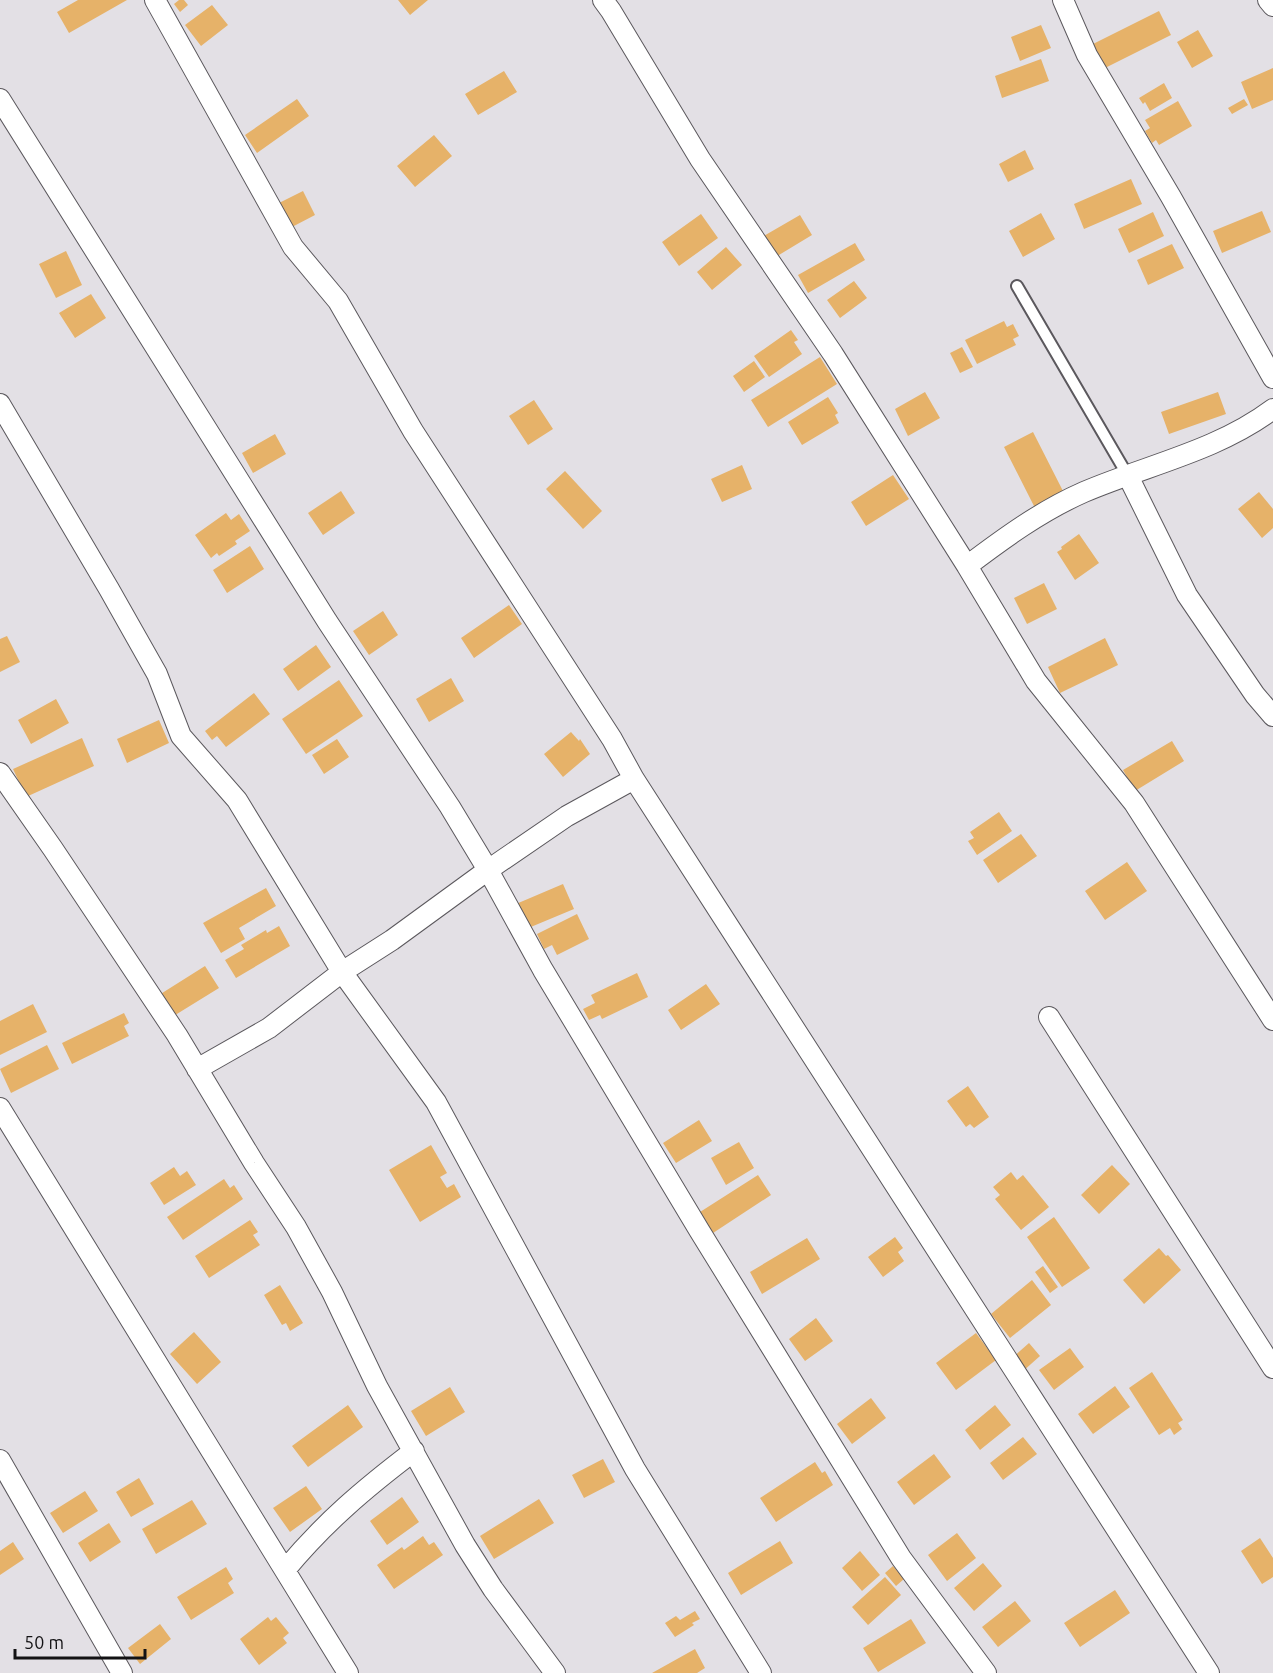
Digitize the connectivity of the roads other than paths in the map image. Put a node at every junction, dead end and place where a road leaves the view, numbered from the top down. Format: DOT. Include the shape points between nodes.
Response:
graph roads {
  1 [pos="155,0"];
  2 [pos="603,0"];
  3 [pos="1063,0"];
  4 [pos="1268,0"];
  5 [pos="1273,6"];
  6 [pos="0,99"];
  7 [pos="1017,286"];
  8 [pos="1273,378"];
  9 [pos="0,404"];
  10 [pos="1273,409"];
  11 [pos="1128,476"];
  12 [pos="967,566"];
  13 [pos="1273,716"];
  14 [pos="0,773"];
  15 [pos="634,779"];
  16 [pos="488,870"];
  17 [pos="342,972"];
  18 [pos="1049,1017"];
  19 [pos="1273,1020"];
  20 [pos="197,1069"];
  21 [pos="0,1108"];
  22 [pos="1273,1368"];
  23 [pos="414,1451"];
  24 [pos="0,1460"];
  25 [pos="285,1570"];
  26 [pos="122,1673"];
  27 [pos="348,1673"];
  28 [pos="555,1673"];
  29 [pos="761,1673"];
  30 [pos="986,1673"];
  31 [pos="1209,1673"];
  1 -- 15 [label="street" via="289,239 338,301 413,431"];
  2 -- 12 [label="street" via="700,159 833,354"];
  3 -- 8 [label="street" via="1087,55"];
  4 -- 5 [label="street"];
  6 -- 16 [label="street"];
  7 -- 11 [label="lane"];
  9 -- 17 [label="street" via="157,674 181,736 237,800"];
  10 -- 11 [label="street" via="1233,435"];
  11 -- 12 [label="street" via="1028,521"];
  11 -- 13 [label="street" via="1186,595"];
  12 -- 19 [label="street" via="1036,681 1134,803"];
  14 -- 20 [label="street"];
  15 -- 16 [label="street" via="567,816"];
  15 -- 31 [label="street"];
  16 -- 17 [label="street"];
  16 -- 30 [label="street" via="633,1120 901,1558"];
  17 -- 20 [label="street" via="269,1028"];
  17 -- 29 [label="street" via="436,1102 635,1469"];
  18 -- 22 [label="street"];
  20 -- 23 [label="street" via="296,1227"];
  21 -- 25 [label="street"];
  23 -- 25 [label="street" via="331,1518"];
  23 -- 28 [label="street" via="476,1563"];
  24 -- 26 [label="street"];
  25 -- 27 [label="street"];
}
